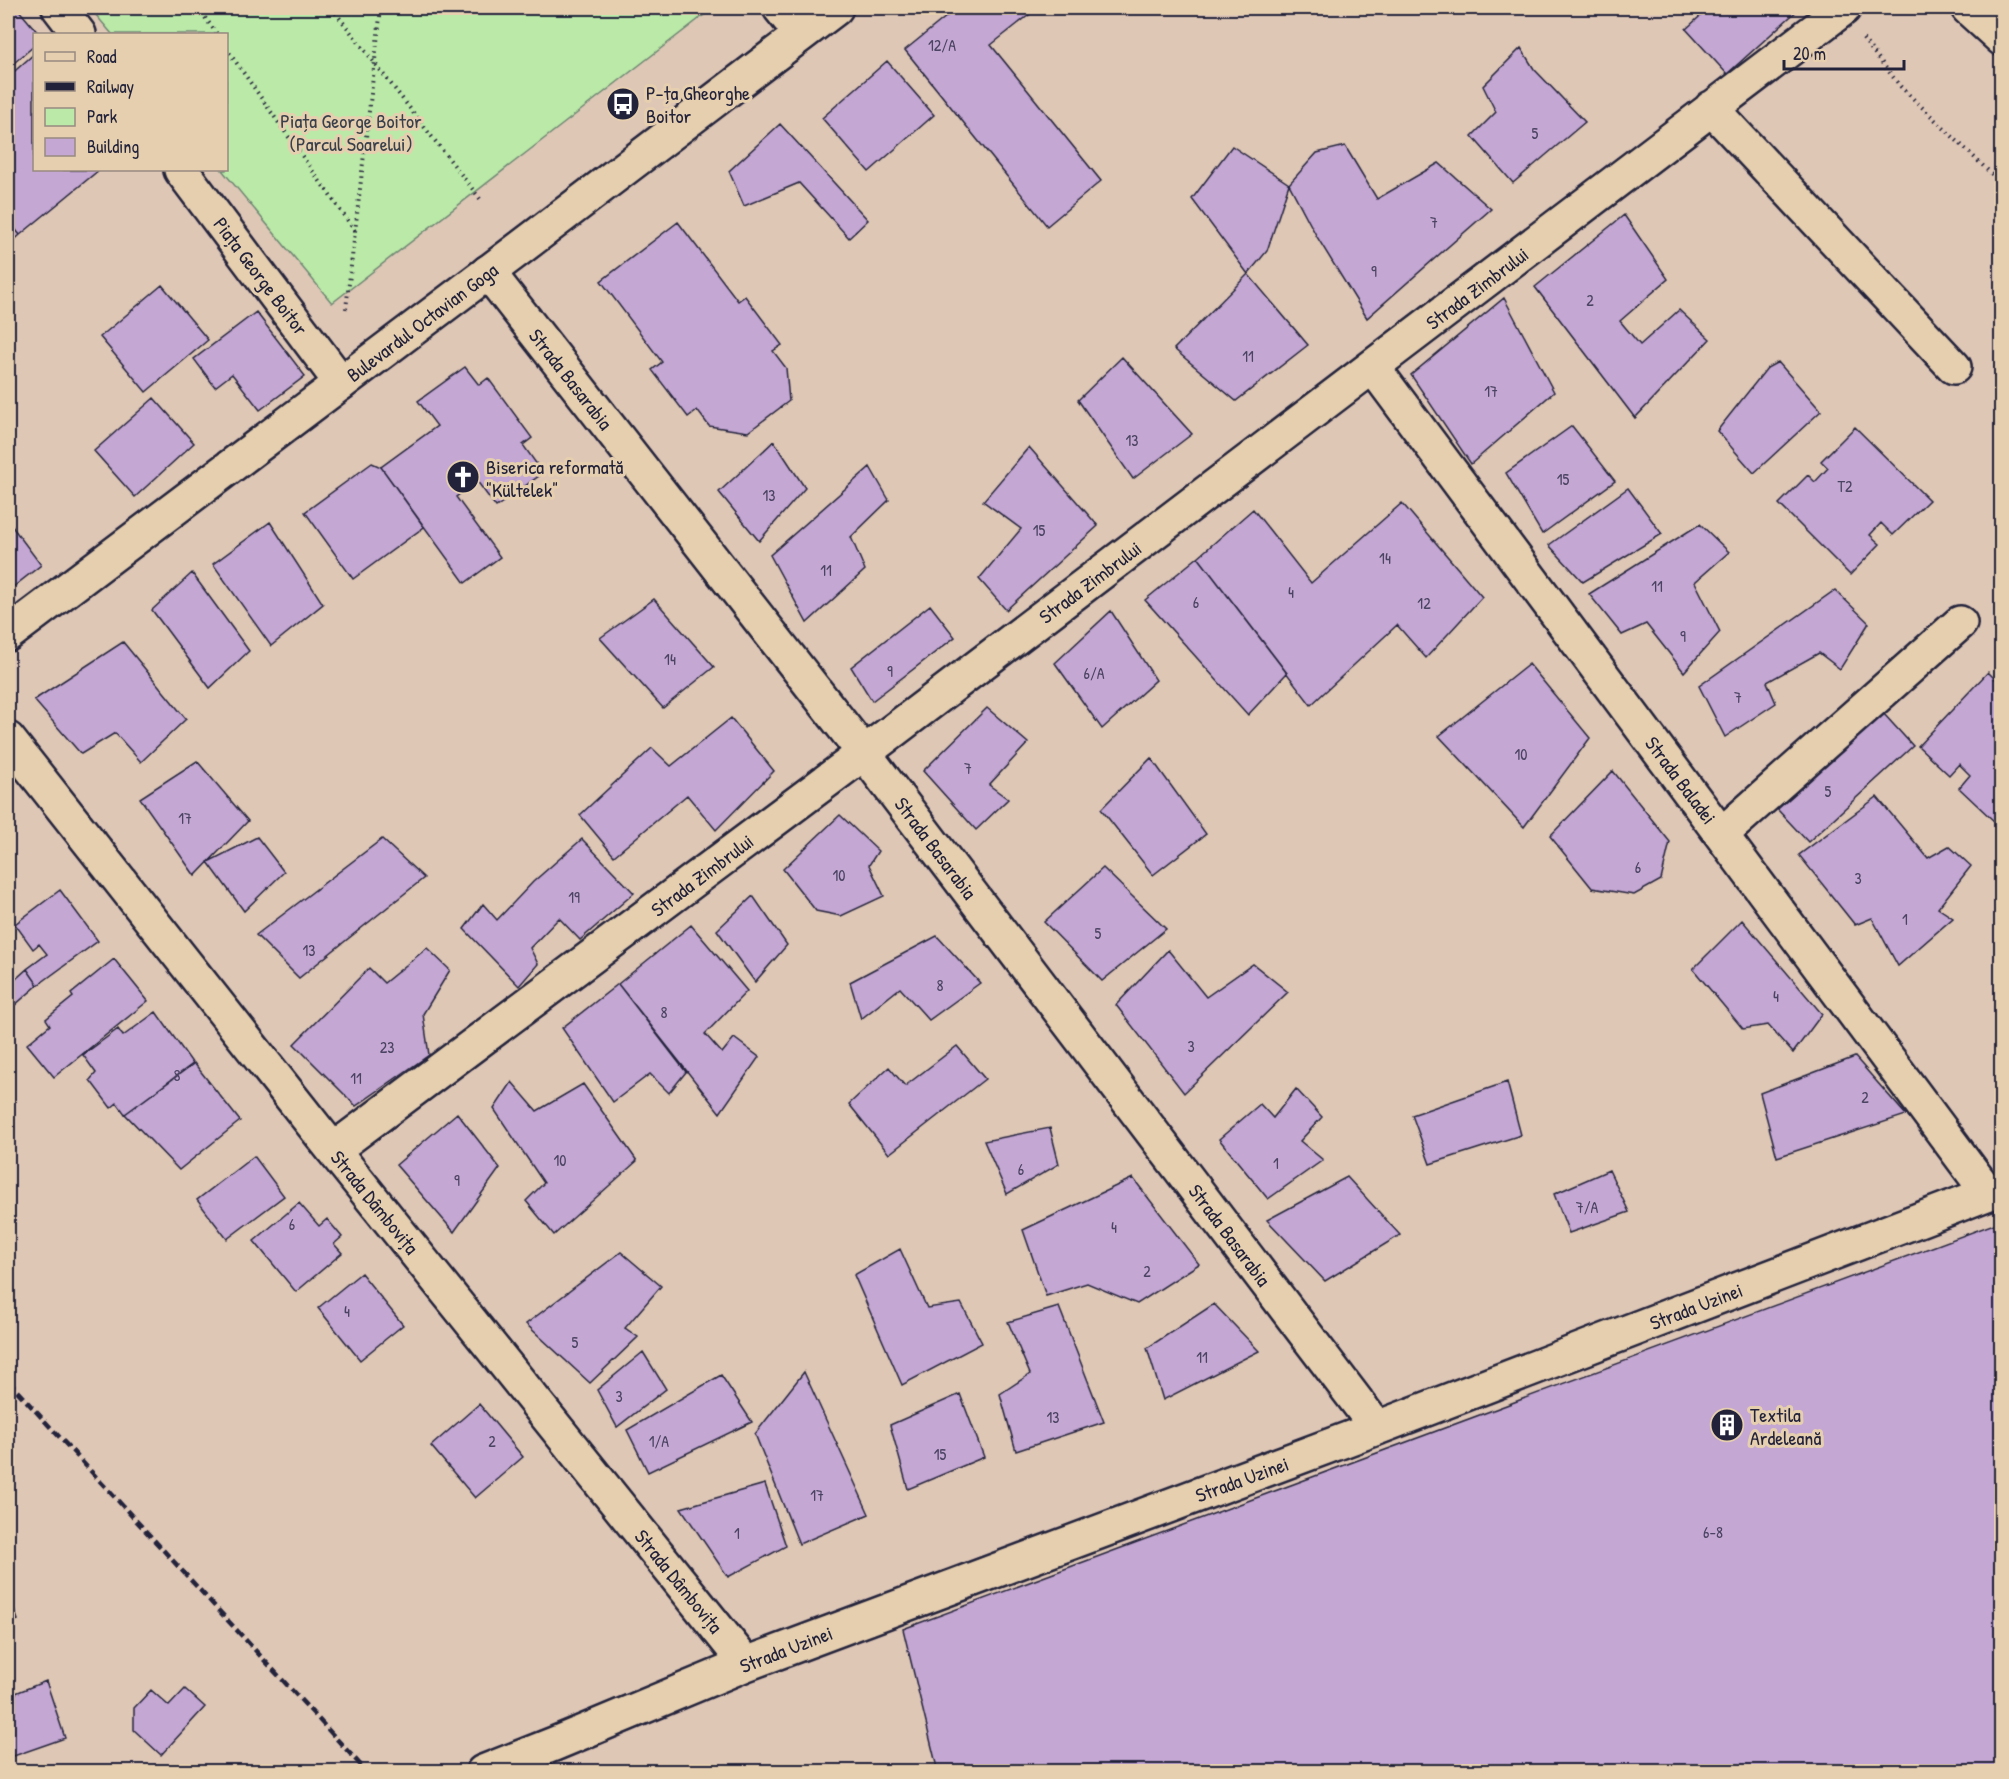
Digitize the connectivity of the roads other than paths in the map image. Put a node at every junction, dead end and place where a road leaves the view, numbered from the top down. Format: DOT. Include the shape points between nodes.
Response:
graph roads {
  1 [pos="59,8"];
  2 [pos="780,8"];
  3 [pos="836,8"];
  4 [pos="1842,8"];
  5 [pos="1968,8"];
  6 [pos="78,33"];
  7 [pos="801,34"];
  8 [pos="2001,39"];
  9 [pos="1711,108"];
  10 [pos="182,171"];
  11 [pos="488,272"];
  12 [pos="1373,367"];
  13 [pos="1954,367"];
  14 [pos="341,384"];
  15 [pos="1960,623"];
  16 [pos="8,634"];
  17 [pos="8,739"];
  18 [pos="864,753"];
  19 [pos="1722,834"];
  20 [pos="333,1150"];
  21 [pos="1995,1191"];
  22 [pos="1377,1428"];
  23 [pos="746,1664"];
  24 [pos="483,1772"];
  1 -- 6 [label="street"];
  2 -- 7 [label="street"];
  3 -- 7 [label="street, Bulevardul Octavian Goga"];
  4 -- 9 [label="street, Strada Zimbrului"];
  5 -- 8 [label="street"];
  7 -- 11 [label="street, Bulevardul Octavian Goga"];
  9 -- 12 [label="street, Strada Zimbrului"];
  9 -- 13 [label="street"];
  10 -- 14 [label="street, Piața George Boitor"];
  11 -- 14 [label="street, Bulevardul Octavian Goga"];
  11 -- 18 [label="street, Strada Basarabia"];
  12 -- 18 [label="street, Strada Zimbrului"];
  12 -- 19 [label="street, Strada Baladei"];
  14 -- 16 [label="street, Bulevardul Octavian Goga"];
  15 -- 19 [label="street"];
  17 -- 20 [label="street, Strada Dâmbovița"];
  18 -- 20 [label="street, Strada Zimbrului"];
  18 -- 22 [label="street, Strada Basarabia"];
  19 -- 21 [label="street, Strada Baladei"];
  20 -- 23 [label="street, Strada Dâmbovița"];
  21 -- 22 [label="street, Strada Uzinei"];
  22 -- 23 [label="street, Strada Uzinei"];
  23 -- 24 [label="street, Strada Uzinei"];
}
